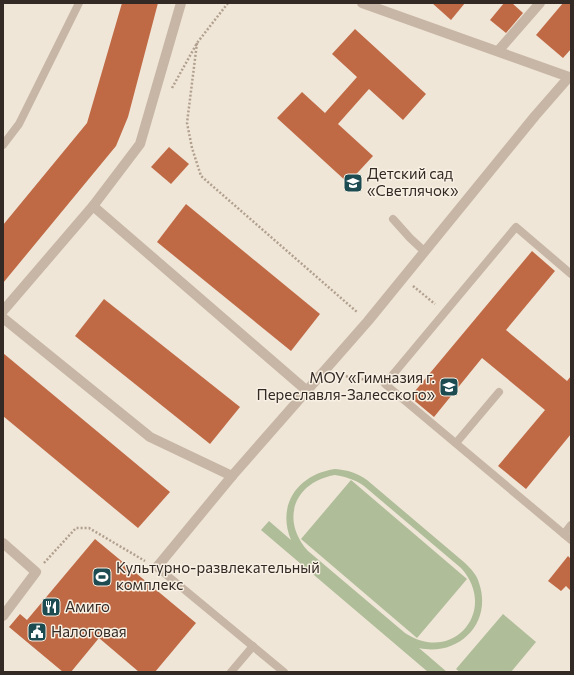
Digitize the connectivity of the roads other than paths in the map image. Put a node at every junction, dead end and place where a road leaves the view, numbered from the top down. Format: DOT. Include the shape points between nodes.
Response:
graph roads {
  1 [pos="79,3"];
  2 [pos="180,3"];
  3 [pos="362,3"];
  4 [pos="540,3"];
  5 [pos="375,5"];
  6 [pos="498,51"];
  7 [pos="3,145"];
  8 [pos="93,206"];
  9 [pos="393,219"];
  10 [pos="424,251"];
  11 [pos="571,274"];
  12 [pos="3,311"];
  13 [pos="3,318"];
  14 [pos="306,390"];
  15 [pos="499,392"];
  16 [pos="456,443"];
  17 [pos="232,476"];
  18 [pos="571,525"];
  19 [pos="564,534"];
  20 [pos="571,540"];
  21 [pos="3,543"];
  22 [pos="157,568"];
  23 [pos="3,616"];
  24 [pos="253,646"];
  25 [pos="231,672"];
  26 [pos="284,672"];
  1 -- 7 [label="lane" via="19,124"];
  2 -- 8 [label="street" via="140,144"];
  3 -- 5 [label="street"];
  4 -- 6 [label="street"];
  5 -- 6 [label="street"];
  6 -- 10 [label="street" via="569,76"];
  8 -- 12 [label="street"];
  8 -- 14 [label="street"];
  9 -- 10 [label="lane"];
  10 -- 14 [label="street" via="368,321"];
  11 -- 16 [label="lane" via="516,228 385,384"];
  13 -- 17 [label="street" via="150,438"];
  14 -- 17 [label="street"];
  15 -- 16 [label="lane"];
  16 -- 19 [label="lane"];
  17 -- 22 [label="street"];
  18 -- 19 [label="lane"];
  19 -- 20 [label="lane"];
  21 -- 23 [label="street" via="36,572"];
  22 -- 24 [label="lane"];
  24 -- 25 [label="lane"];
  24 -- 26 [label="lane"];
}
